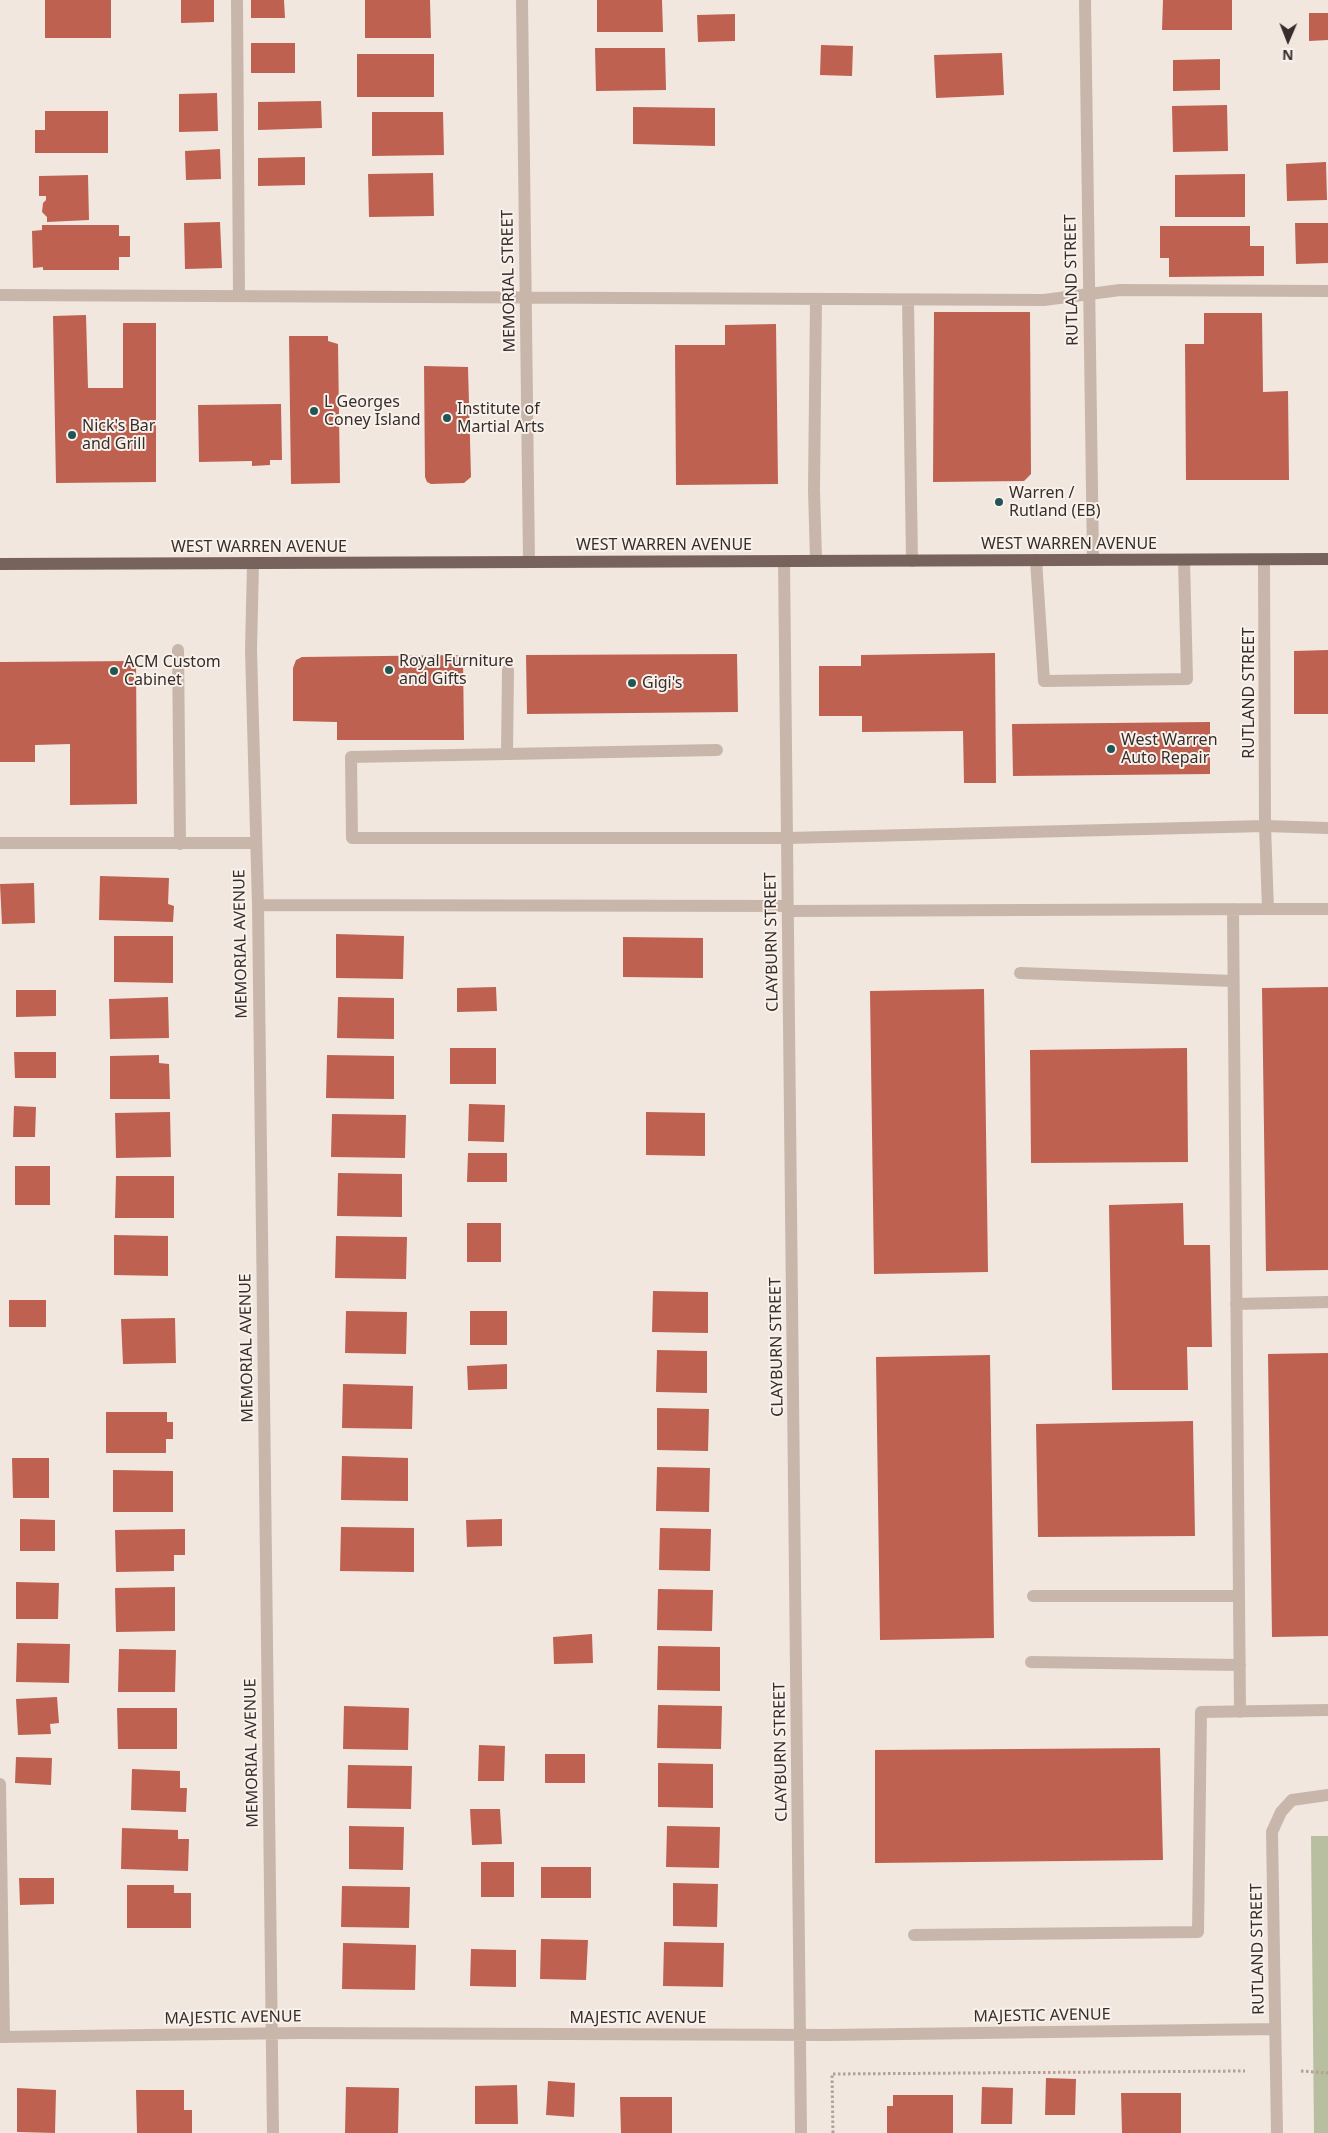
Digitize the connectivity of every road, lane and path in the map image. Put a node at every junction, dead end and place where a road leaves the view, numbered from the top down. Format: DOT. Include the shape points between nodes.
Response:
graph roads {
  1 [pos="237,0"];
  2 [pos="522,0"];
  3 [pos="1085,0"];
  4 [pos="1328,291"];
  5 [pos="1089,295"];
  6 [pos="0,296"];
  7 [pos="239,296"];
  8 [pos="525,296"];
  9 [pos="816,299"];
  10 [pos="908,300"];
  11 [pos="1328,559"];
  12 [pos="816,560"];
  13 [pos="1036,560"];
  14 [pos="1093,560"];
  15 [pos="1184,560"];
  16 [pos="1264,560"];
  17 [pos="784,561"];
  18 [pos="912,561"];
  19 [pos="529,562"];
  20 [pos="253,563"];
  21 [pos="0,564"];
  22 [pos="178,650"];
  23 [pos="508,670"];
  24 [pos="717,750"];
  25 [pos="507,754"];
  26 [pos="1265,826"];
  27 [pos="1328,828"];
  28 [pos="788,838"];
  29 [pos="0,843"];
  30 [pos="255,843"];
  31 [pos="180,844"];
  32 [pos="258,905"];
  33 [pos="788,909"];
  34 [pos="1233,909"];
  35 [pos="1268,909"];
  36 [pos="1328,909"];
  37 [pos="1020,974"];
  38 [pos="1233,981"];
  39 [pos="1328,1302"];
  40 [pos="1236,1304"];
  41 [pos="1032,1596"];
  42 [pos="1239,1596"];
  43 [pos="1031,1662"];
  44 [pos="1240,1665"];
  45 [pos="1328,1710"];
  46 [pos="1240,1712"];
  47 [pos="0,1784"];
  48 [pos="1324,1795"];
  49 [pos="914,1936"];
  50 [pos="1275,2029"];
  51 [pos="272,2033"];
  52 [pos="800,2035"];
  53 [pos="2,2037"];
  54 [pos="1245,2071"];
  55 [pos="1298,2071"];
  56 [pos="1328,2073"];
  57 [pos="273,2133"];
  58 [pos="801,2133"];
  59 [pos="833,2133"];
  60 [pos="1277,2133"];
  1 -- 7 [label="street"];
  2 -- 8 [label="street, MEMORIAL STREET"];
  3 -- 5 [label="street, RUTLAND STREET"];
  4 -- 5 [label="street" via="1120,290"];
  5 -- 10 [label="street" via="1044,300"];
  5 -- 14 [label="street, RUTLAND STREET"];
  6 -- 7 [label="street"];
  7 -- 8 [label="street"];
  8 -- 9 [label="street"];
  8 -- 19 [label="street, MEMORIAL STREET"];
  9 -- 10 [label="street"];
  9 -- 12 [label="street"];
  10 -- 18 [label="street"];
  11 -- 16 [label="main road, WEST WARREN AVENUE"];
  12 -- 17 [label="main road, WEST WARREN AVENUE"];
  12 -- 18 [label="main road, WEST WARREN AVENUE"];
  13 -- 14 [label="main road, WEST WARREN AVENUE"];
  13 -- 15 [label="street" via="1044,681 1187,679"];
  13 -- 18 [label="main road, WEST WARREN AVENUE"];
  14 -- 15 [label="main road, WEST WARREN AVENUE"];
  15 -- 16 [label="main road, WEST WARREN AVENUE"];
  16 -- 26 [label="street, RUTLAND STREET"];
  17 -- 19 [label="main road, WEST WARREN AVENUE"];
  17 -- 28 [label="street, CLAYBURN STREET"];
  19 -- 20 [label="main road, WEST WARREN AVENUE"];
  20 -- 21 [label="main road, WEST WARREN AVENUE"];
  20 -- 30 [label="street, MEMORIAL AVENUE" via="251,650"];
  22 -- 31 [label="street"];
  23 -- 25 [label="street"];
  24 -- 25 [label="street"];
  25 -- 28 [label="street" via="350,757 352,838"];
  26 -- 27 [label="street"];
  26 -- 28 [label="street"];
  26 -- 35 [label="street, RUTLAND STREET"];
  28 -- 33 [label="street, CLAYBURN STREET"];
  29 -- 31 [label="street"];
  30 -- 31 [label="street"];
  30 -- 32 [label="street, MEMORIAL AVENUE"];
  32 -- 33 [label="street"];
  32 -- 51 [label="street, MEMORIAL AVENUE"];
  33 -- 34 [label="street"];
  33 -- 52 [label="street, CLAYBURN STREET"];
  34 -- 35 [label="street"];
  34 -- 38 [label="street"];
  35 -- 36 [label="street"];
  37 -- 38 [label="street"];
  38 -- 40 [label="street"];
  39 -- 40 [label="street"];
  40 -- 42 [label="street"];
  41 -- 42 [label="street"];
  42 -- 44 [label="street"];
  43 -- 44 [label="street"];
  44 -- 46 [label="street"];
  45 -- 46 [label="street"];
  46 -- 49 [label="street" via="1201,1712 1198,1932"];
  47 -- 53 [label="street"];
  48 -- 50 [label="street, RUTLAND STREET" via="1292,1800 1281,1812 1272,1832"];
  50 -- 52 [label="street, MAJESTIC AVENUE"];
  50 -- 60 [label="street, RUTLAND STREET"];
  51 -- 52 [label="street, MAJESTIC AVENUE"];
  51 -- 53 [label="street, MAJESTIC AVENUE"];
  51 -- 57 [label="street, MEMORIAL AVENUE"];
  52 -- 58 [label="street, CLAYBURN STREET"];
  54 -- 59 [label="path" via="832,2074"];
  55 -- 56 [label="path"];
}
